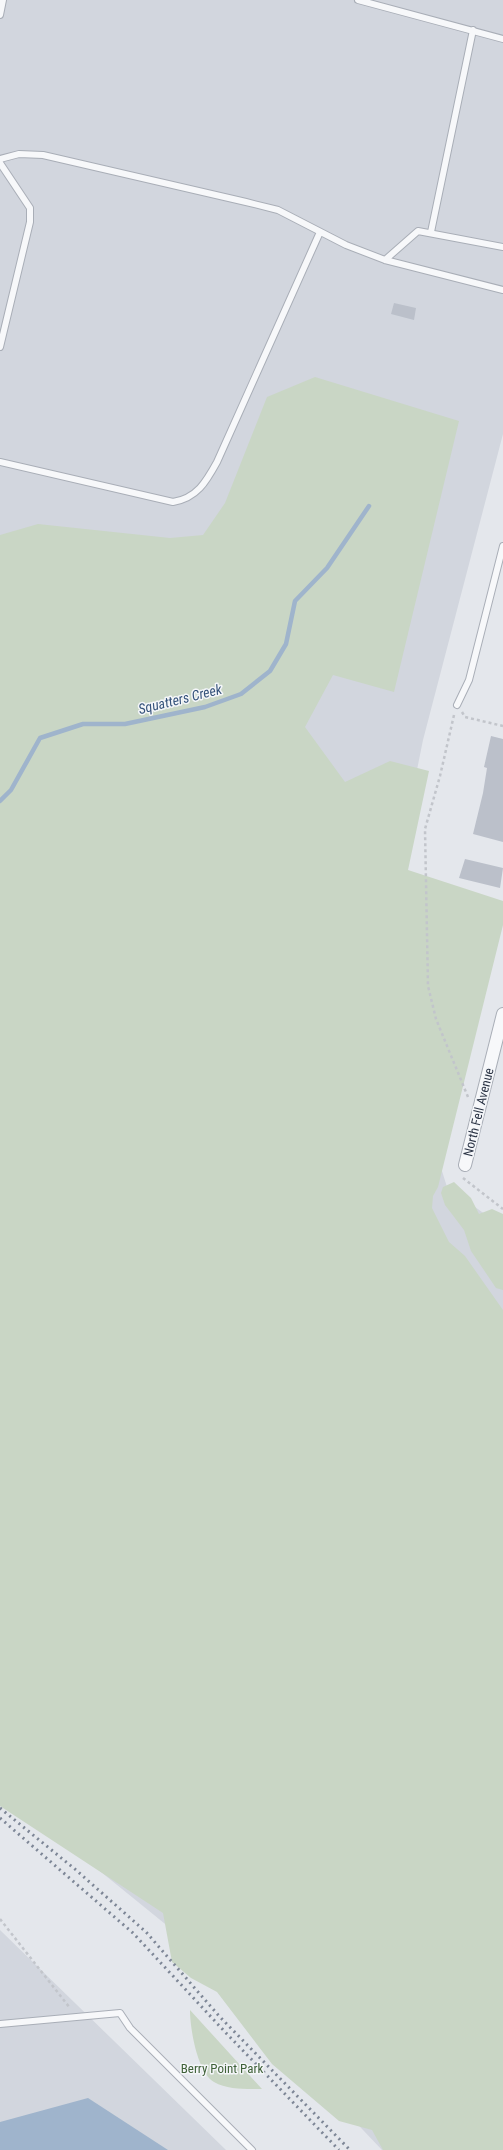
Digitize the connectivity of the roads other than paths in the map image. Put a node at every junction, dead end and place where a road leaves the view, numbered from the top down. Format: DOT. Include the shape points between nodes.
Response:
graph roads {
  1 [pos="3,0"];
  2 [pos="358,0"];
  3 [pos="0,15"];
  4 [pos="473,30"];
  5 [pos="503,39"];
  6 [pos="0,159"];
  7 [pos="0,163"];
  8 [pos="320,232"];
  9 [pos="431,232"];
  10 [pos="503,247"];
  11 [pos="385,260"];
  12 [pos="503,290"];
  13 [pos="0,347"];
  14 [pos="0,462"];
  15 [pos="503,546"];
  16 [pos="457,705"];
  17 [pos="503,1014"];
  18 [pos="462,1170"];
  19 [pos="0,2024"];
  20 [pos="252,2150"];
  1 -- 3 [label="lane"];
  2 -- 4 [label="lane"];
  4 -- 5 [label="lane"];
  4 -- 9 [label="lane"];
  6 -- 8 [label="lane" via="19,154 43,155 278,210"];
  7 -- 13 [label="lane" via="30,208 30,222"];
  8 -- 11 [label="lane" via="346,246"];
  8 -- 14 [label="lane" via="217,462 204,485 195,494 173,502"];
  9 -- 10 [label="lane"];
  9 -- 11 [label="lane" via="418,231"];
  11 -- 12 [label="lane"];
  15 -- 16 [label="lane" via="469,680"];
  17 -- 18 [label="street, North Fell Avenue"];
  19 -- 20 [label="lane" via="120,2013 130,2028"];
}
